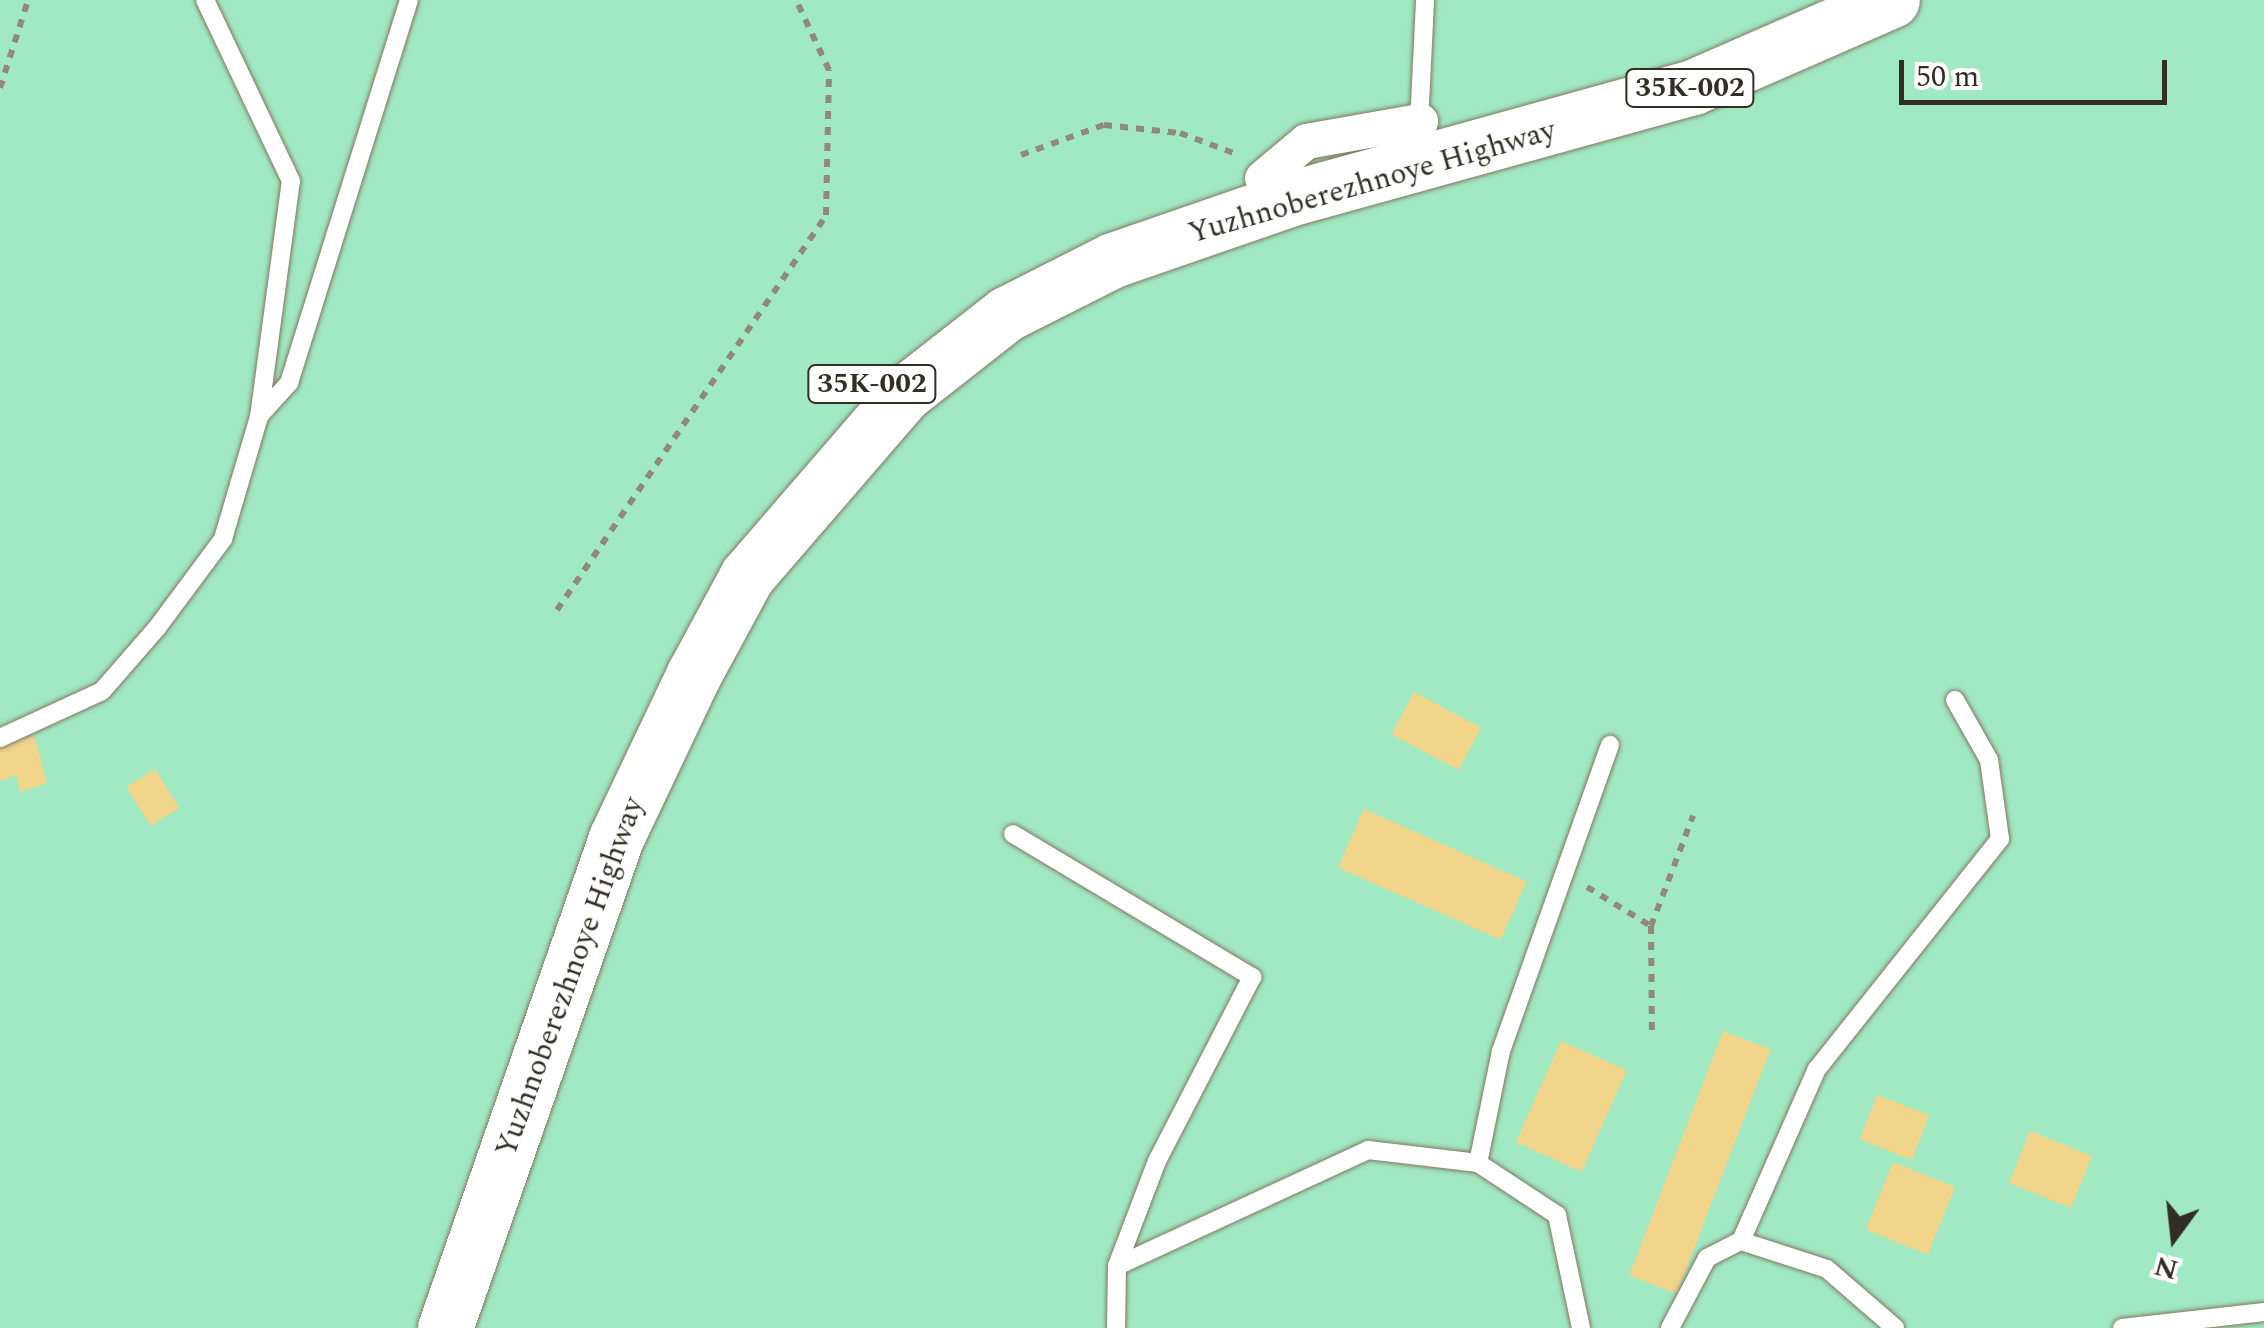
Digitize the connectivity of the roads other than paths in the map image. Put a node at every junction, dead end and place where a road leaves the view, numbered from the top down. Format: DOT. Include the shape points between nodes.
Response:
graph roads {
  1 [pos="206,0"];
  2 [pos="410,0"];
  3 [pos="1426,0"];
  4 [pos="1850,0"];
  5 [pos="1892,0"];
  6 [pos="1417,145"];
  7 [pos="259,416"];
  8 [pos="1955,700"];
  9 [pos="0,738"];
  10 [pos="1610,745"];
  11 [pos="1013,834"];
  12 [pos="1478,1163"];
  13 [pos="1741,1241"];
  14 [pos="1117,1266"];
  15 [pos="2264,1312"];
  16 [pos="413,1328"];
  17 [pos="445,1328"];
  18 [pos="1116,1328"];
  19 [pos="1580,1328"];
  20 [pos="1670,1328"];
  21 [pos="1896,1328"];
  22 [pos="2122,1328"];
  1 -- 7 [label="lane" via="291,180"];
  2 -- 7 [label="lane" via="289,383"];
  3 -- 6 [label="lane"];
  4 -- 6 [label="highway, Yuzhnoberezhnoye Highway / 35К-002" via="1614,94"];
  5 -- 6 [label="highway, Yuzhnoberezhnoye Highway / 35К-002" via="1693,87 1479,152"];
  6 -- 16 [label="highway, Yuzhnoberezhnoye Highway / 35К-002" via="1268,173 1085,245 982,302 882,375 795,464 722,559 596,820"];
  6 -- 17 [label="highway, Yuzhnoberezhnoye Highway / 35К-002" via="1338,186 1113,260 1006,314 904,394 819,483 748,576 616,838"];
  7 -- 9 [label="lane" via="223,539 157,628 102,691"];
  8 -- 13 [label="lane" via="1988,760 2000,839 1816,1069"];
  10 -- 12 [label="lane" via="1500,1051"];
  11 -- 14 [label="lane" via="1252,977 1157,1161"];
  12 -- 14 [label="lane" via="1368,1150"];
  12 -- 19 [label="lane" via="1557,1215"];
  13 -- 20 [label="lane" via="1707,1258"];
  13 -- 21 [label="lane" via="1826,1268"];
  14 -- 18 [label="lane"];
  15 -- 22 [label="lane"];
}
